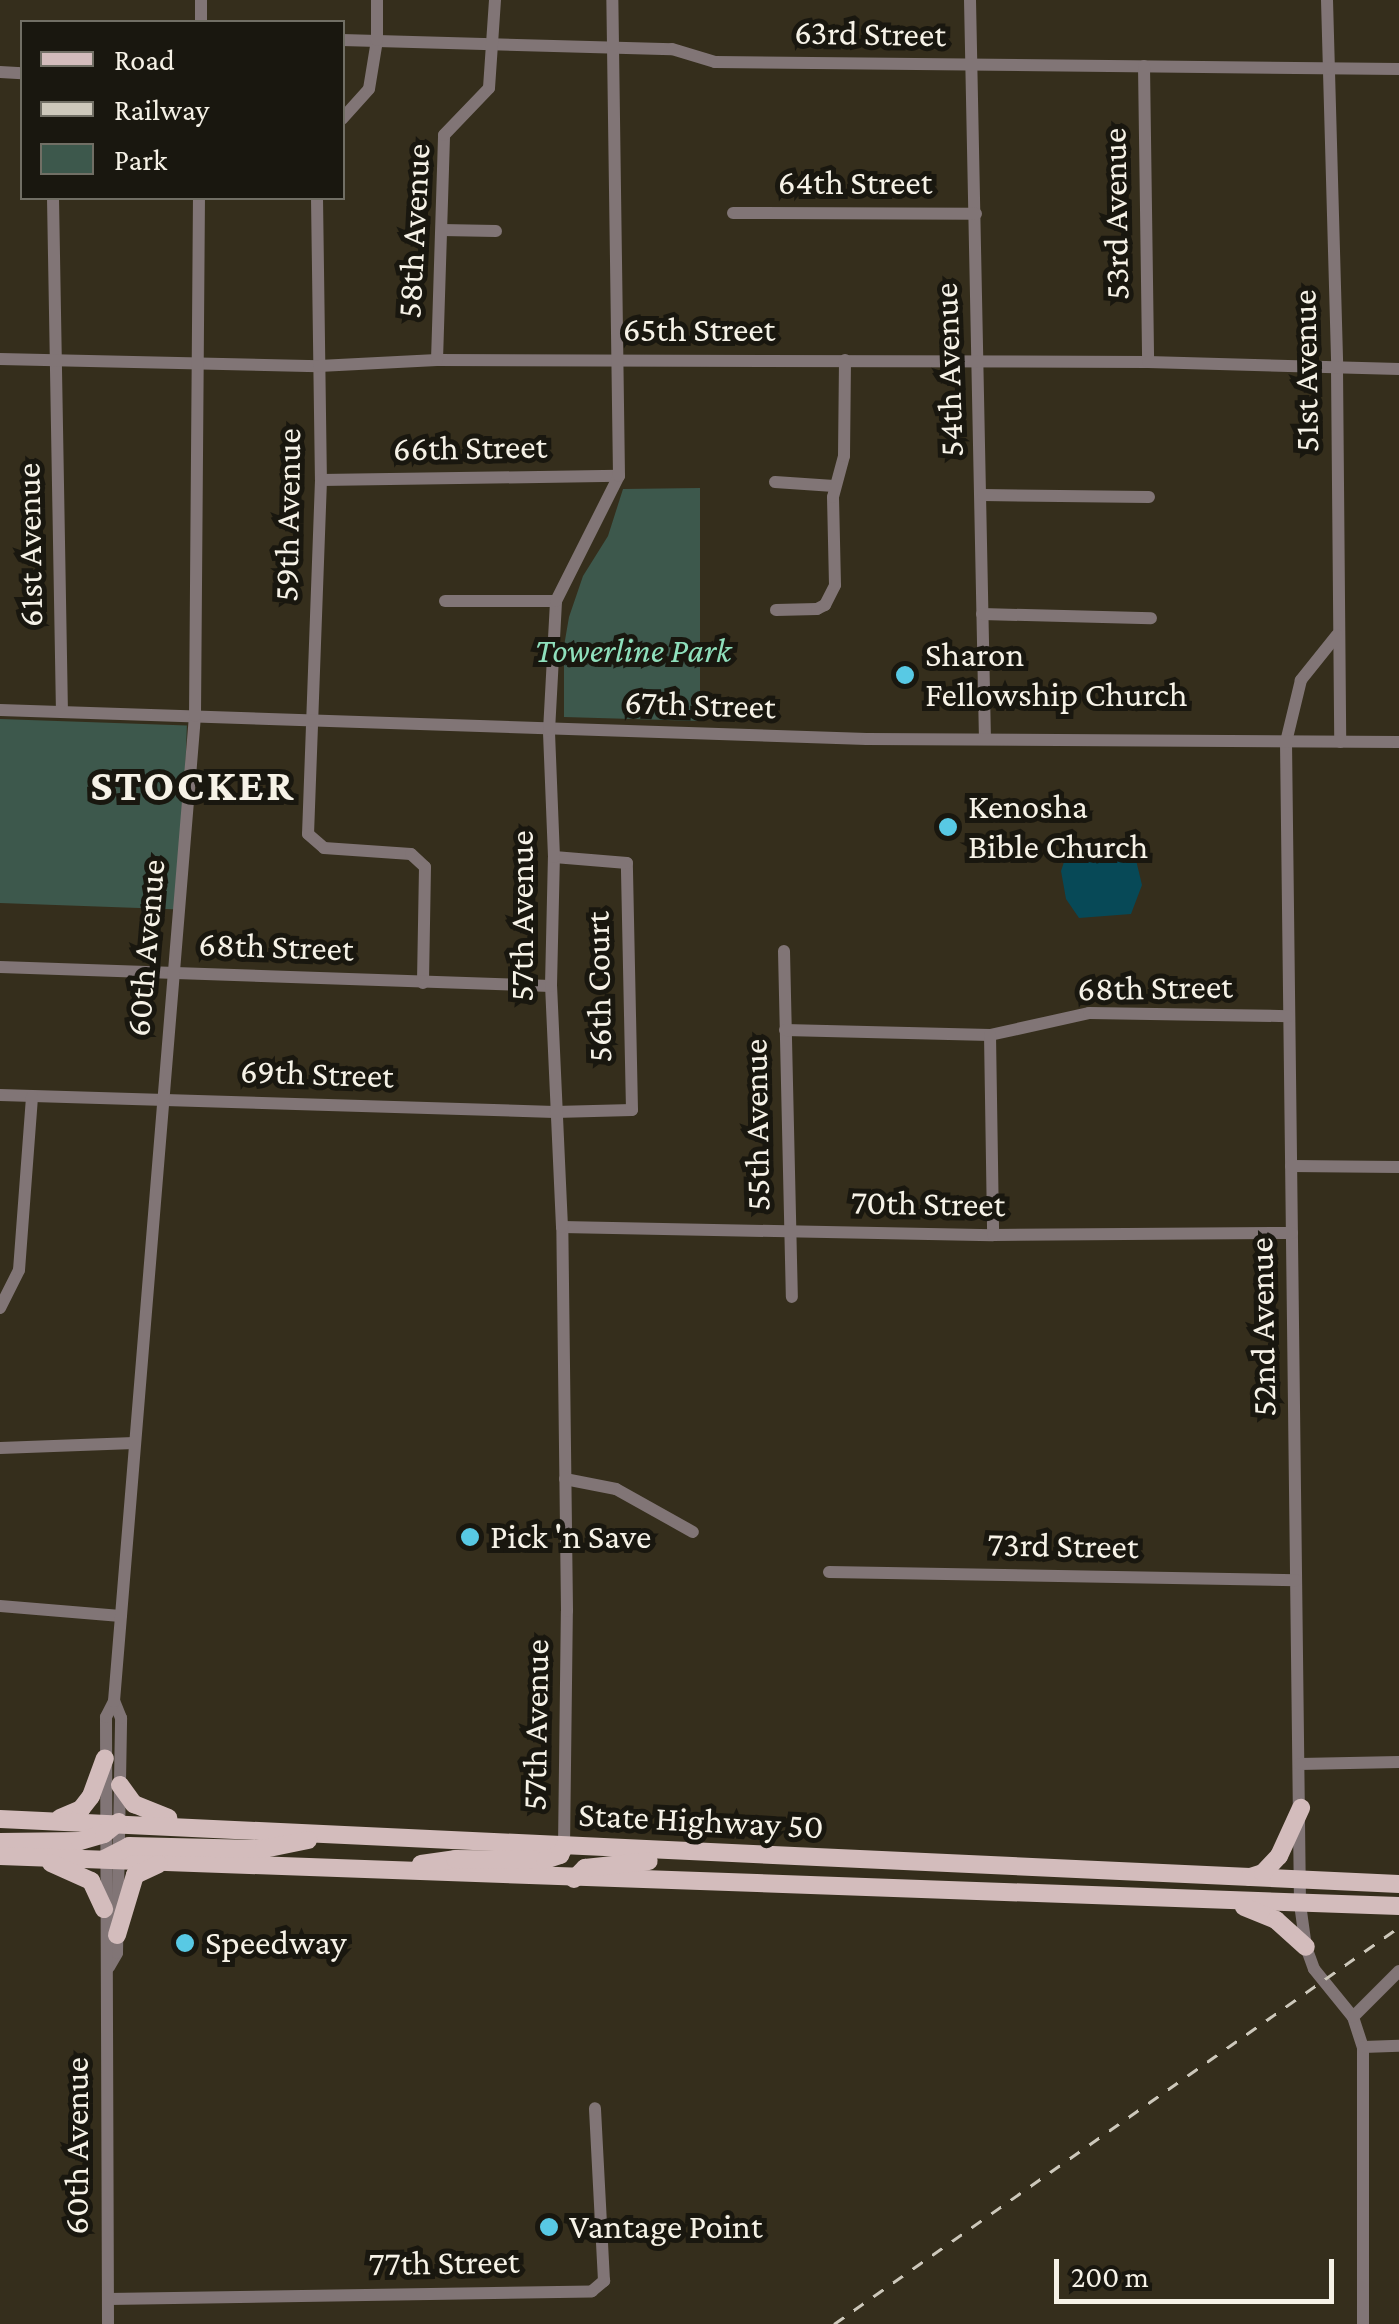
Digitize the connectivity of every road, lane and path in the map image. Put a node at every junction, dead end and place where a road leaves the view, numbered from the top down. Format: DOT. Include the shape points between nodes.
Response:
graph roads {
  1 [pos="377,0"];
  2 [pos="496,0"];
  3 [pos="612,0"];
  4 [pos="970,0"];
  5 [pos="1328,0"];
  6 [pos="345,40"];
  7 [pos="377,40"];
  8 [pos="495,46"];
  9 [pos="612,48"];
  10 [pos="971,65"];
  11 [pos="1144,66"];
  12 [pos="1330,70"];
  13 [pos="1399,70"];
  14 [pos="345,115"];
  15 [pos="52,200"];
  16 [pos="199,200"];
  17 [pos="317,200"];
  18 [pos="733,213"];
  19 [pos="976,214"];
  20 [pos="442,230"];
  21 [pos="496,230"];
  22 [pos="0,359"];
  23 [pos="437,360"];
  24 [pos="620,360"];
  25 [pos="845,360"];
  26 [pos="976,360"];
  27 [pos="58,362"];
  28 [pos="1148,362"];
  29 [pos="198,365"];
  30 [pos="319,366"];
  31 [pos="1337,369"];
  32 [pos="1399,369"];
  33 [pos="619,476"];
  34 [pos="322,480"];
  35 [pos="776,482"];
  36 [pos="834,486"];
  37 [pos="983,496"];
  38 [pos="1149,498"];
  39 [pos="445,601"];
  40 [pos="556,601"];
  41 [pos="776,610"];
  42 [pos="982,614"];
  43 [pos="1151,618"];
  44 [pos="1337,635"];
  45 [pos="0,710"];
  46 [pos="62,712"];
  47 [pos="195,716"];
  48 [pos="314,722"];
  49 [pos="550,730"];
  50 [pos="985,739"];
  51 [pos="1286,742"];
  52 [pos="1340,742"];
  53 [pos="1399,742"];
  54 [pos="554,857"];
  55 [pos="784,951"];
  56 [pos="0,967"];
  57 [pos="172,973"];
  58 [pos="423,983"];
  59 [pos="550,986"];
  60 [pos="1288,1016"];
  61 [pos="786,1030"];
  62 [pos="990,1035"];
  63 [pos="0,1095"];
  64 [pos="32,1096"];
  65 [pos="164,1098"];
  66 [pos="632,1110"];
  67 [pos="555,1112"];
  68 [pos="1290,1166"];
  69 [pos="1399,1167"];
  70 [pos="562,1227"];
  71 [pos="789,1232"];
  72 [pos="1292,1233"];
  73 [pos="993,1234"];
  74 [pos="792,1298"];
  75 [pos="1,1307"];
  76 [pos="134,1444"];
  77 [pos="0,1448"];
  78 [pos="565,1479"];
  79 [pos="693,1532"];
  80 [pos="830,1572"];
  81 [pos="1296,1580"];
  82 [pos="0,1606"];
  83 [pos="120,1616"];
  84 [pos="114,1701"];
  85 [pos="105,1758"];
  86 [pos="1399,1762"];
  87 [pos="1300,1764"];
  88 [pos="120,1785"];
  89 [pos="1300,1808"];
  90 [pos="0,1818"];
  91 [pos="53,1820"];
  92 [pos="109,1826"];
  93 [pos="197,1827"];
  94 [pos="336,1835"];
  95 [pos="0,1842"];
  96 [pos="564,1847"];
  97 [pos="0,1856"];
  98 [pos="113,1856"];
  99 [pos="740,1856"];
  100 [pos="42,1858"];
  101 [pos="165,1863"];
  102 [pos="1047,1869"];
  103 [pos="381,1871"];
  104 [pos="1246,1878"];
  105 [pos="574,1880"];
  106 [pos="1301,1882"];
  107 [pos="1399,1884"];
  108 [pos="954,1891"];
  109 [pos="1399,1893"];
  110 [pos="1160,1900"];
  111 [pos="1234,1902"];
  112 [pos="1300,1904"];
  113 [pos="1399,1906"];
  114 [pos="104,1908"];
  115 [pos="117,1935"];
  116 [pos="1306,1947"];
  117 [pos="110,1967"];
  118 [pos="1399,1971"];
  119 [pos="1352,2017"];
  120 [pos="1399,2046"];
  121 [pos="1363,2047"];
  122 [pos="595,2108"];
  123 [pos="108,2298"];
  124 [pos="108,2324"];
  125 [pos="1363,2324"];
  1 -- 7 [label="street"];
  2 -- 8 [label="street, 58th Avenue"];
  3 -- 9 [label="street, 57th Avenue"];
  4 -- 10 [label="street, 54th Avenue"];
  5 -- 12 [label="street, 51st Avenue"];
  6 -- 7 [label="street, 63rd Street"];
  7 -- 8 [label="street, 63rd Street"];
  7 -- 14 [label="street" via="368,88"];
  8 -- 9 [label="street, 63rd Street"];
  8 -- 20 [label="street, 58th Avenue" via="489,88 444,135"];
  9 -- 10 [label="street, 63rd Street" via="672,49 715,62"];
  9 -- 24 [label="street, 57th Avenue"];
  10 -- 11 [label="street, 63rd Street"];
  10 -- 19 [label="street, 54th Avenue"];
  11 -- 12 [label="street, 63rd Street"];
  11 -- 28 [label="street, 53rd Avenue"];
  12 -- 13 [label="street, 63rd Street"];
  12 -- 31 [label="street, 51st Avenue"];
  15 -- 27 [label="street, 61st Avenue"];
  16 -- 29 [label="street, 60th Avenue"];
  17 -- 30 [label="street, 59th Avenue"];
  18 -- 19 [label="street, 64th Street"];
  19 -- 26 [label="street, 54th Avenue"];
  20 -- 21 [label="street"];
  20 -- 23 [label="street, 58th Avenue"];
  22 -- 27 [label="street, 65th Street"];
  23 -- 24 [label="street, 65th Street"];
  23 -- 30 [label="street, 65th Street"];
  24 -- 25 [label="street, 65th Street"];
  24 -- 33 [label="street, 57th Avenue"];
  25 -- 26 [label="street, 65th Street"];
  25 -- 36 [label="street" via="845,441"];
  26 -- 28 [label="street, 65th Street"];
  26 -- 37 [label="street, 54th Avenue"];
  27 -- 29 [label="street, 65th Street"];
  27 -- 46 [label="street, 61st Avenue"];
  28 -- 31 [label="street, 65th Street"];
  29 -- 30 [label="street, 65th Street"];
  29 -- 47 [label="street, 60th Avenue"];
  30 -- 34 [label="street, 59th Avenue"];
  31 -- 32 [label="street, 65th Street"];
  31 -- 44 [label="street, 51st Avenue"];
  33 -- 34 [label="street, 66th Street"];
  33 -- 40 [label="street, 57th Avenue"];
  34 -- 48 [label="street, 59th Avenue"];
  35 -- 36 [label="street"];
  36 -- 41 [label="street" via="836,575 830,598 817,609"];
  37 -- 38 [label="street"];
  37 -- 42 [label="street, 54th Avenue"];
  39 -- 40 [label="street"];
  40 -- 49 [label="street, 57th Avenue"];
  42 -- 43 [label="street"];
  42 -- 50 [label="street, 54th Avenue"];
  44 -- 51 [label="street, 52nd Avenue" via="1302,680"];
  44 -- 52 [label="street, 51st Avenue"];
  45 -- 46 [label="street, 67th Street"];
  46 -- 47 [label="street, 67th Street"];
  47 -- 48 [label="street, 67th Street"];
  47 -- 57 [label="street, 60th Avenue"];
  48 -- 49 [label="street, 67th Street"];
  48 -- 58 [label="street, 59th Avenue" via="308,834 324,848 412,854 425,868"];
  49 -- 50 [label="street, 67th Street"];
  49 -- 54 [label="street, 57th Avenue"];
  50 -- 51 [label="street, 67th Street"];
  51 -- 52 [label="street, 67th Street"];
  51 -- 60 [label="street, 52nd Avenue"];
  52 -- 53 [label="street, 67th Street"];
  54 -- 59 [label="street, 57th Avenue"];
  54 -- 66 [label="street, 56th Court" via="627,863"];
  55 -- 61 [label="street, 55th Avenue"];
  56 -- 57 [label="street, 68th Street"];
  57 -- 58 [label="street, 68th Street"];
  57 -- 65 [label="street, 60th Avenue"];
  58 -- 59 [label="street, 68th Street"];
  59 -- 67 [label="street, 57th Avenue"];
  60 -- 62 [label="street, 68th Street" via="1090,1013"];
  60 -- 68 [label="street, 52nd Avenue"];
  61 -- 62 [label="street, 68th Street"];
  61 -- 71 [label="street, 55th Avenue"];
  62 -- 73 [label="street"];
  63 -- 64 [label="street, 69th Street"];
  64 -- 65 [label="street, 69th Street"];
  64 -- 75 [label="street" via="20,1270"];
  65 -- 67 [label="street, 69th Street"];
  65 -- 76 [label="street, 60th Avenue"];
  66 -- 67 [label="street, 69th Street"];
  67 -- 70 [label="street, 57th Avenue"];
  68 -- 69 [label="street"];
  68 -- 72 [label="street, 52nd Avenue"];
  70 -- 71 [label="street, 70th Street"];
  70 -- 78 [label="street, 57th Avenue"];
  71 -- 73 [label="street, 70th Street"];
  71 -- 74 [label="street, 55th Avenue"];
  72 -- 73 [label="street, 70th Street"];
  72 -- 81 [label="street, 52nd Avenue"];
  76 -- 77 [label="street"];
  76 -- 83 [label="street, 60th Avenue"];
  78 -- 79 [label="street" via="612,1488"];
  78 -- 96 [label="street, 57th Avenue"];
  80 -- 81 [label="street, 73rd Street"];
  81 -- 87 [label="street, 52nd Avenue"];
  82 -- 83 [label="street"];
  83 -- 84 [label="street, 60th Avenue"];
  84 -- 85 [label="street, 60th Avenue" via="106,1717"];
  84 -- 88 [label="street, 60th Avenue" via="121,1718"];
  85 -- 91 [label="main road" via="81,1809"];
  85 -- 92 [label="street, 60th Avenue"];
  86 -- 87 [label="street"];
  87 -- 89 [label="street, 52nd Avenue"];
  88 -- 92 [label="street, 60th Avenue"];
  88 -- 93 [label="main road" via="144,1809"];
  89 -- 104 [label="main road" via="1278,1856 1264,1873"];
  89 -- 106 [label="street, 52nd Avenue"];
  90 -- 91 [label="main road, State Highway 50"];
  91 -- 92 [label="main road, State Highway 50"];
  92 -- 93 [label="main road, State Highway 50"];
  92 -- 95 [label="main road" via="62,1842"];
  92 -- 98 [label="street, 60th Avenue"];
  93 -- 94 [label="main road, State Highway 50"];
  94 -- 96 [label="main road, State Highway 50"];
  94 -- 98 [label="main road" via="264,1848 147,1844"];
  96 -- 99 [label="main road, State Highway 50"];
  96 -- 103 [label="main road" via="546,1860 455,1859"];
  97 -- 100 [label="main road, State Highway 50"];
  98 -- 100 [label="main road, State Highway 50"];
  98 -- 101 [label="main road, State Highway 50"];
  98 -- 114 [label="street, 60th Avenue"];
  98 -- 115 [label="street, 60th Avenue"];
  99 -- 102 [label="main road, State Highway 50"];
  99 -- 105 [label="main road" via="606,1863 585,1868"];
  100 -- 114 [label="main road" via="91,1881"];
  101 -- 103 [label="main road, State Highway 50"];
  101 -- 115 [label="main road" via="135,1875"];
  102 -- 104 [label="main road, State Highway 50"];
  102 -- 108 [label="main road" via="1033,1880"];
  103 -- 105 [label="main road, State Highway 50"];
  104 -- 106 [label="main road, State Highway 50"];
  105 -- 108 [label="main road, State Highway 50"];
  106 -- 107 [label="main road, State Highway 50"];
  106 -- 110 [label="main road" via="1291,1893 1224,1891"];
  106 -- 112 [label="street, 52nd Avenue"];
  108 -- 110 [label="main road, State Highway 50"];
  109 -- 112 [label="main road" via="1316,1895"];
  110 -- 111 [label="main road, State Highway 50"];
  111 -- 112 [label="main road, State Highway 50"];
  111 -- 116 [label="main road" via="1276,1920"];
  112 -- 113 [label="main road, State Highway 50"];
  112 -- 116 [label="street, 52nd Avenue"];
  114 -- 117 [label="street, 60th Avenue"];
  115 -- 117 [label="street, 60th Avenue"];
  116 -- 119 [label="street, 52nd Avenue" via="1322,1981"];
  117 -- 123 [label="street, 60th Avenue"];
  118 -- 119 [label="street"];
  119 -- 121 [label="street, 52nd Avenue"];
  120 -- 121 [label="street"];
  121 -- 125 [label="street"];
  122 -- 123 [label="street, 77th Street" via="604,2281 592,2291"];
  123 -- 124 [label="street, 60th Avenue"];
}
